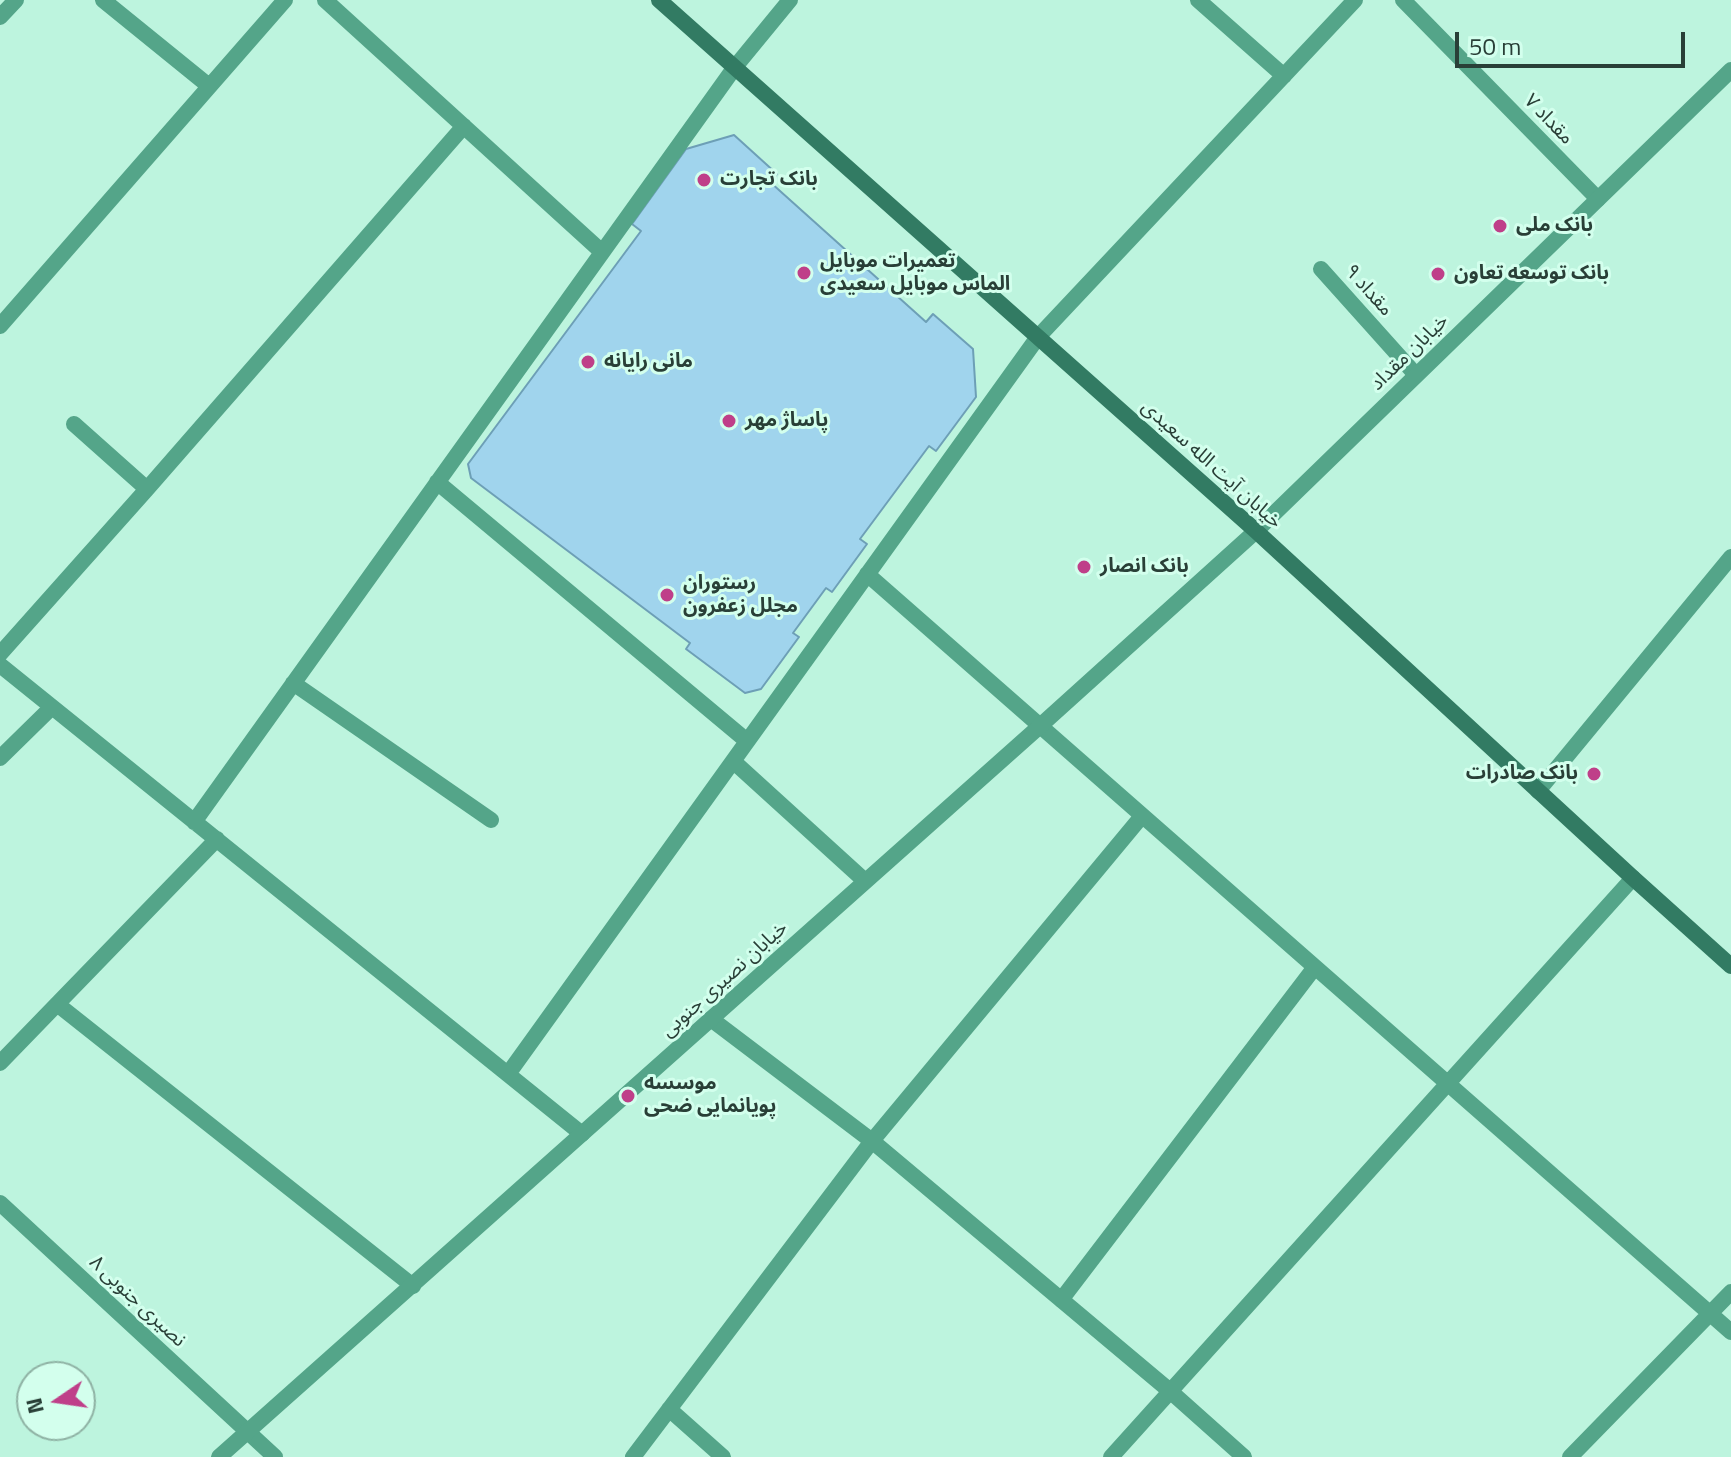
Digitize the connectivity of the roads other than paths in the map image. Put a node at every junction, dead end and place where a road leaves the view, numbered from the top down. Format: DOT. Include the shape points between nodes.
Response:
graph roads {
  1 [pos="16,0"];
  2 [pos="103,0"];
  3 [pos="285,0"];
  4 [pos="325,0"];
  5 [pos="659,0"];
  6 [pos="790,0"];
  7 [pos="1198,0"];
  8 [pos="1355,0"];
  9 [pos="1403,0"];
  10 [pos="0,17"];
  11 [pos="735,67"];
  12 [pos="1731,70"];
  13 [pos="1284,76"];
  14 [pos="209,86"];
  15 [pos="464,126"];
  16 [pos="1598,199"];
  17 [pos="602,252"];
  18 [pos="1321,269"];
  19 [pos="0,326"];
  20 [pos="1038,337"];
  21 [pos="1416,375"];
  22 [pos="74,424"];
  23 [pos="437,482"];
  24 [pos="147,489"];
  25 [pos="1256,531"];
  26 [pos="1731,557"];
  27 [pos="867,574"];
  28 [pos="0,654"];
  29 [pos="0,665"];
  30 [pos="293,683"];
  31 [pos="52,707"];
  32 [pos="1040,726"];
  33 [pos="747,741"];
  34 [pos="0,758"];
  35 [pos="733,761"];
  36 [pos="1538,791"];
  37 [pos="1142,816"];
  38 [pos="491,820"];
  39 [pos="194,822"];
  40 [pos="217,839"];
  41 [pos="1633,878"];
  42 [pos="865,881"];
  43 [pos="1731,966"];
  44 [pos="1315,967"];
  45 [pos="57,1004"];
  46 [pos="711,1019"];
  47 [pos="0,1063"];
  48 [pos="508,1074"];
  49 [pos="1448,1084"];
  50 [pos="582,1134"];
  51 [pos="872,1141"];
  52 [pos="0,1203"];
  53 [pos="413,1286"];
  54 [pos="1731,1292"];
  55 [pos="1061,1300"];
  56 [pos="1710,1313"];
  57 [pos="1731,1332"];
  58 [pos="1170,1391"];
  59 [pos="669,1409"];
  60 [pos="247,1431"];
  61 [pos="219,1457"];
  62 [pos="275,1457"];
  63 [pos="633,1457"];
  64 [pos="723,1457"];
  65 [pos="1111,1457"];
  66 [pos="1244,1457"];
  67 [pos="1570,1457"];
  1 -- 10 [label="street"];
  2 -- 14 [label="street"];
  3 -- 14 [label="street"];
  4 -- 15 [label="street"];
  5 -- 11 [label="main road, خیابان آیت الله سعیدی"];
  6 -- 11 [label="street"];
  7 -- 13 [label="street"];
  8 -- 13 [label="street"];
  9 -- 16 [label="street, ۷ مقداد"];
  11 -- 17 [label="street"];
  11 -- 20 [label="main road, خیابان آیت الله سعیدی"];
  12 -- 16 [label="street, خیابان مقداد"];
  13 -- 20 [label="street"];
  14 -- 19 [label="street"];
  15 -- 17 [label="street"];
  15 -- 24 [label="street"];
  16 -- 21 [label="street, خیابان مقداد"];
  17 -- 23 [label="street"];
  18 -- 21 [label="street, مقداد ۹"];
  20 -- 25 [label="main road, خیابان آیت الله سعیدی"];
  20 -- 27 [label="street"];
  21 -- 25 [label="street, خیابان مقداد"];
  22 -- 24 [label="street"];
  23 -- 30 [label="street"];
  23 -- 33 [label="street"];
  24 -- 28 [label="street"];
  25 -- 32 [label="street, خیابان نصیری جنوبی"];
  25 -- 36 [label="main road, خیابان آیت الله سعیدی"];
  26 -- 36 [label="street"];
  27 -- 32 [label="street"];
  27 -- 33 [label="street"];
  29 -- 31 [label="street"];
  30 -- 38 [label="street"];
  30 -- 39 [label="street"];
  31 -- 34 [label="street"];
  31 -- 39 [label="street"];
  32 -- 37 [label="street"];
  32 -- 42 [label="street, خیابان نصیری جنوبی"];
  33 -- 35 [label="street"];
  35 -- 42 [label="street"];
  35 -- 48 [label="street"];
  36 -- 41 [label="main road, خیابان آیت الله سعیدی"];
  37 -- 44 [label="street"];
  37 -- 51 [label="street"];
  39 -- 40 [label="street"];
  40 -- 45 [label="street"];
  40 -- 48 [label="street"];
  41 -- 43 [label="main road, خیابان آیت الله سعیدی"];
  41 -- 49 [label="street"];
  42 -- 46 [label="street, خیابان نصیری جنوبی"];
  44 -- 49 [label="street"];
  44 -- 55 [label="street"];
  45 -- 47 [label="street"];
  45 -- 53 [label="street"];
  46 -- 50 [label="street, خیابان نصیری جنوبی"];
  46 -- 51 [label="street"];
  48 -- 50 [label="street"];
  49 -- 56 [label="street"];
  49 -- 58 [label="street"];
  50 -- 53 [label="street, خیابان نصیری جنوبی"];
  51 -- 55 [label="street"];
  51 -- 59 [label="street"];
  52 -- 60 [label="street, نصیری جنوبی ۸"];
  53 -- 60 [label="street, خیابان نصیری جنوبی"];
  54 -- 56 [label="street"];
  55 -- 58 [label="street"];
  56 -- 57 [label="street"];
  56 -- 67 [label="street"];
  58 -- 65 [label="street"];
  58 -- 66 [label="street"];
  59 -- 63 [label="street"];
  59 -- 64 [label="street"];
  60 -- 61 [label="street, خیابان نصیری جنوبی"];
  60 -- 62 [label="street, نصیری جنوبی ۸"];
}
